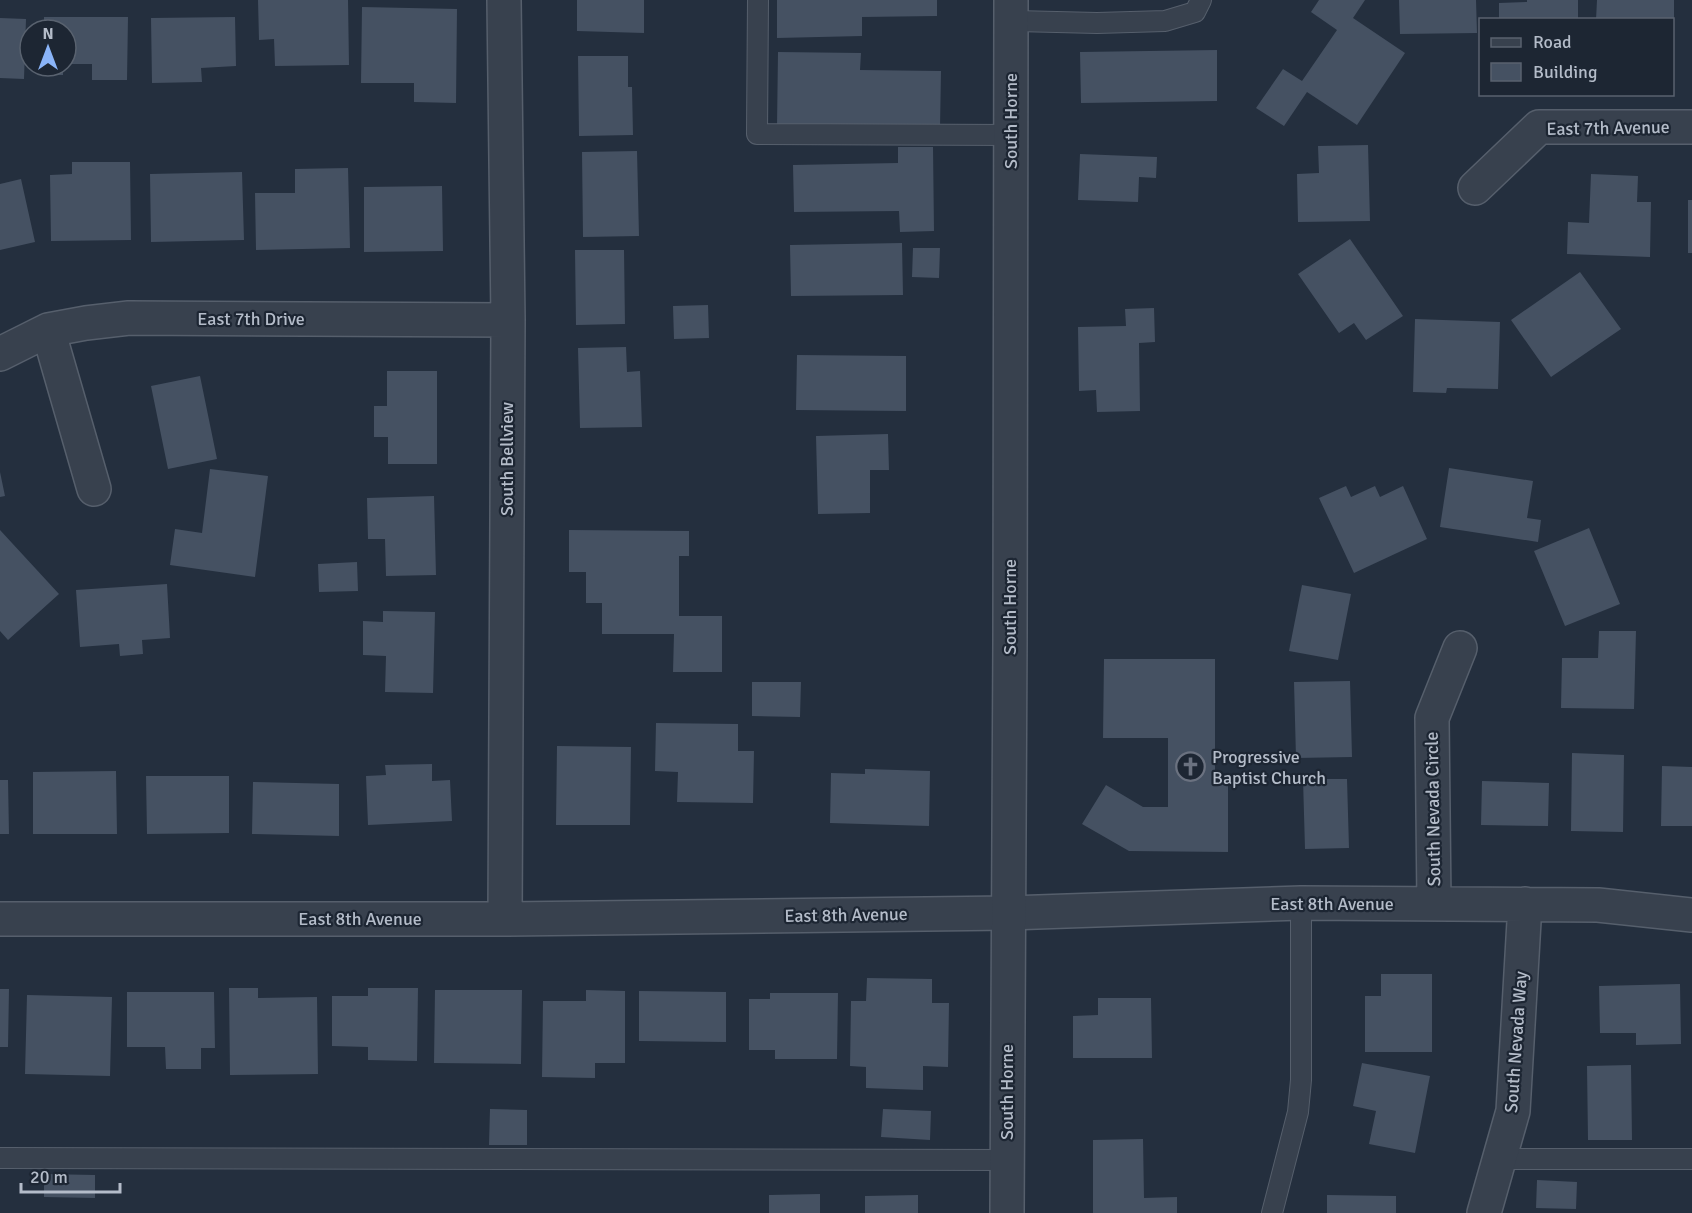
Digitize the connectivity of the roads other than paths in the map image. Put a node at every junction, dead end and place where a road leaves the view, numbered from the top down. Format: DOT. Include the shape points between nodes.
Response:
graph roads {
  1 [pos="504,0"];
  2 [pos="758,0"];
  3 [pos="1201,0"];
  4 [pos="1011,10"];
  5 [pos="1692,126"];
  6 [pos="1011,135"];
  7 [pos="1475,188"];
  8 [pos="508,320"];
  9 [pos="48,330"];
  10 [pos="0,354"];
  11 [pos="94,489"];
  12 [pos="1460,648"];
  13 [pos="1301,903"];
  14 [pos="1434,904"];
  15 [pos="1525,904"];
  16 [pos="1008,913"];
  17 [pos="1692,915"];
  18 [pos="0,919"];
  19 [pos="505,919"];
  20 [pos="0,1158"];
  21 [pos="1499,1158"];
  22 [pos="1692,1159"];
  23 [pos="1007,1160"];
  24 [pos="1006,1213"];
  25 [pos="1272,1213"];
  26 [pos="1484,1213"];
  1 -- 8 [label="street, South Bellview"];
  2 -- 6 [label="lane" via="757,134"];
  3 -- 4 [label="lane" via="1195,12 1165,21 1097,23"];
  4 -- 6 [label="street, South Horne"];
  5 -- 7 [label="street, East 7th Avenue" via="1539,127"];
  6 -- 16 [label="street, South Horne"];
  8 -- 9 [label="street, East 7th Drive" via="129,318"];
  8 -- 19 [label="street, South Bellview"];
  9 -- 10 [label="street, East 7th Drive"];
  9 -- 11 [label="street"];
  12 -- 14 [label="street, South Nevada Circle" via="1431,718"];
  13 -- 14 [label="street, East 8th Avenue"];
  13 -- 16 [label="street, East 8th Avenue"];
  13 -- 25 [label="lane" via="1301,1080 1298,1112"];
  14 -- 15 [label="street, East 8th Avenue"];
  15 -- 17 [label="street, East 8th Avenue" via="1598,904"];
  15 -- 21 [label="street, South Nevada Way" via="1513,1111"];
  16 -- 19 [label="street, East 8th Avenue"];
  16 -- 23 [label="street, South Horne"];
  18 -- 19 [label="street, East 8th Avenue"];
  20 -- 23 [label="lane"];
  21 -- 22 [label="lane"];
  21 -- 26 [label="street, South Nevada Way"];
  23 -- 24 [label="street, South Horne"];
}
